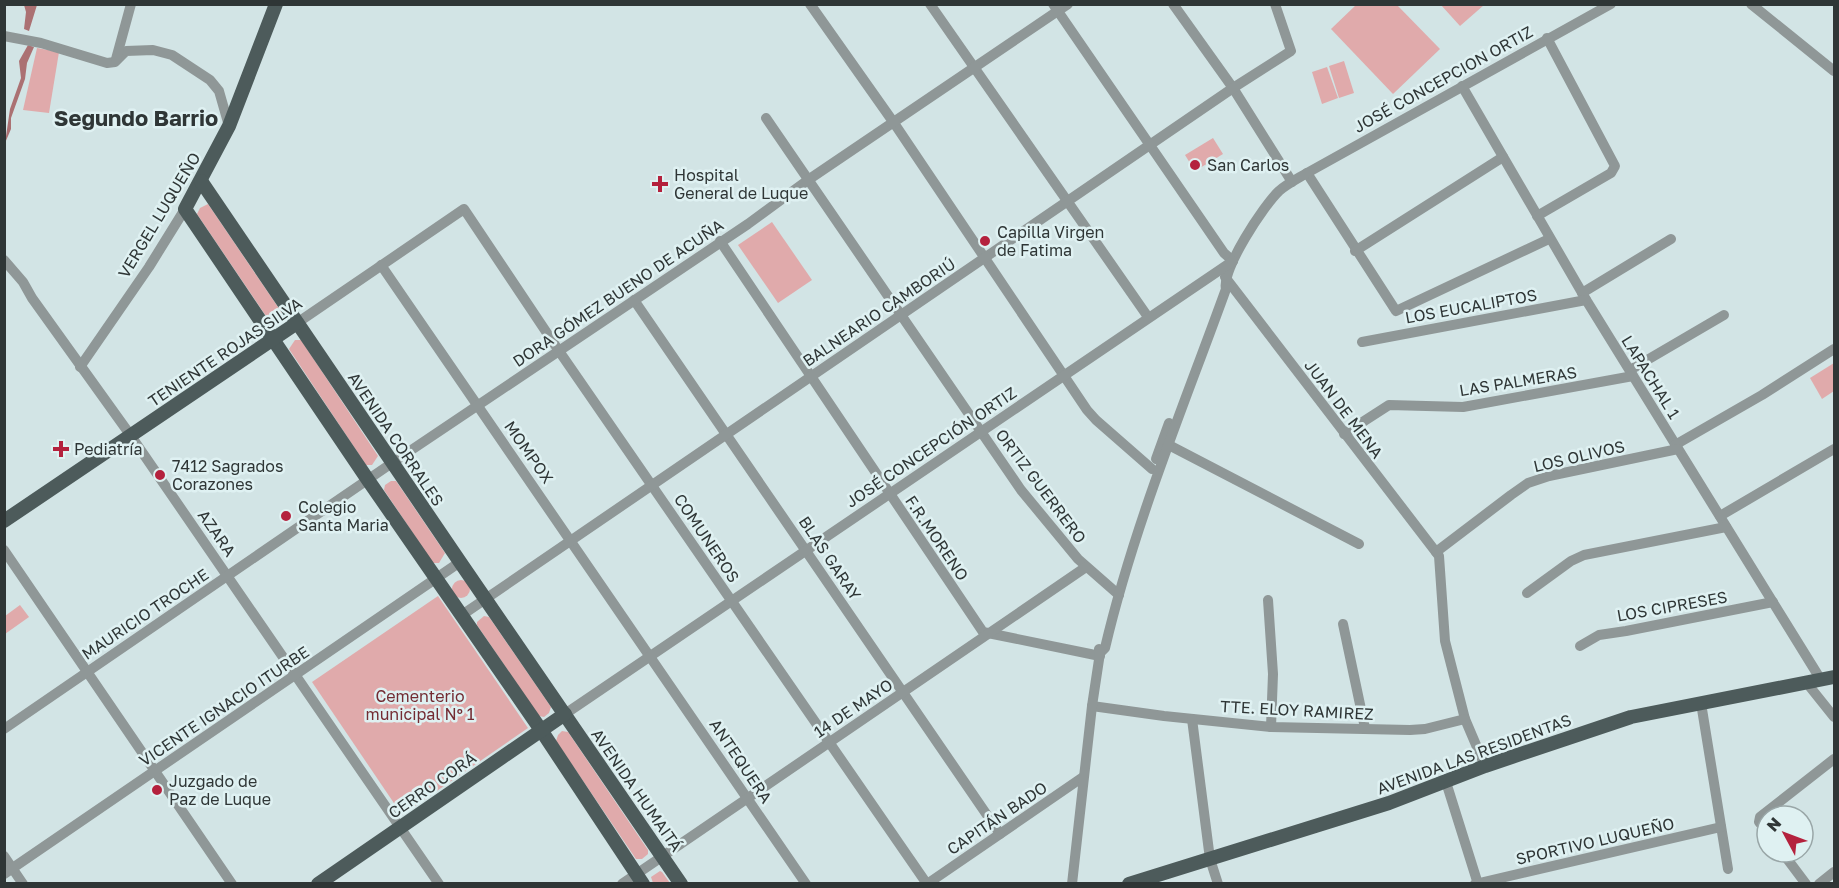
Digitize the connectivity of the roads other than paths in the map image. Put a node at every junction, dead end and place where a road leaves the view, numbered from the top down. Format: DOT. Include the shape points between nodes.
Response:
graph roads {
  1 [pos="131,4"];
  2 [pos="276,4"];
  3 [pos="810,4"];
  4 [pos="930,4"];
  5 [pos="1068,4"];
  6 [pos="1173,4"];
  7 [pos="1275,4"];
  8 [pos="1611,4"];
  9 [pos="1751,4"];
  10 [pos="1055,8"];
  11 [pos="4,36"];
  12 [pos="1547,38"];
  13 [pos="115,62"];
  14 [pos="973,69"];
  15 [pos="1834,71"];
  16 [pos="1462,86"];
  17 [pos="1233,88"];
  18 [pos="766,118"];
  19 [pos="894,123"];
  20 [pos="229,126"];
  21 [pos="1150,144"];
  22 [pos="1503,158"];
  23 [pos="1307,173"];
  24 [pos="808,180"];
  25 [pos="201,181"];
  26 [pos="1292,182"];
  27 [pos="1066,202"];
  28 [pos="185,209"];
  29 [pos="464,209"];
  30 [pos="1538,216"];
  31 [pos="1549,239"];
  32 [pos="1671,239"];
  33 [pos="720,242"];
  34 [pos="1355,251"];
  35 [pos="984,259"];
  36 [pos="4,260"];
  37 [pos="1233,261"];
  38 [pos="381,265"];
  39 [pos="1208,277"];
  40 [pos="1226,281"];
  41 [pos="1584,297"];
  42 [pos="634,300"];
  43 [pos="901,315"];
  44 [pos="1724,315"];
  45 [pos="1148,317"];
  46 [pos="297,322"];
  47 [pos="273,339"];
  48 [pos="1362,342"];
  49 [pos="1834,349"];
  50 [pos="559,351"];
  51 [pos="80,367"];
  52 [pos="1631,373"];
  53 [pos="1063,375"];
  54 [pos="811,376"];
  55 [pos="478,406"];
  56 [pos="981,431"];
  57 [pos="726,434"];
  58 [pos="1344,434"];
  59 [pos="131,436"];
  60 [pos="1165,443"];
  61 [pos="1677,447"];
  62 [pos="1834,449"];
  63 [pos="392,463"];
  64 [pos="1152,469"];
  65 [pos="368,480"];
  66 [pos="652,485"];
  67 [pos="889,493"];
  68 [pos="1720,516"];
  69 [pos="4,521"];
  70 [pos="1726,526"];
  71 [pos="571,540"];
  72 [pos="1359,544"];
  73 [pos="4,550"];
  74 [pos="806,550"];
  75 [pos="1438,554"];
  76 [pos="460,562"];
  77 [pos="1086,567"];
  78 [pos="228,576"];
  79 [pos="436,579"];
  80 [pos="1115,593"];
  81 [pos="1527,593"];
  82 [pos="485,599"];
  83 [pos="1268,600"];
  84 [pos="732,601"];
  85 [pos="1773,602"];
  86 [pos="462,615"];
  87 [pos="1343,624"];
  88 [pos="987,635"];
  89 [pos="1580,646"];
  90 [pos="1100,654"];
  91 [pos="651,656"];
  92 [pos="88,672"];
  93 [pos="295,675"];
  94 [pos="1828,678"];
  95 [pos="1806,682"];
  96 [pos="903,692"];
  97 [pos="1701,703"];
  98 [pos="1092,705"];
  99 [pos="565,714"];
  100 [pos="1834,717"];
  101 [pos="1192,719"];
  102 [pos="1465,719"];
  103 [pos="1271,727"];
  104 [pos="1365,728"];
  105 [pos="4,729"];
  106 [pos="541,730"];
  107 [pos="829,742"];
  108 [pos="1834,759"];
  109 [pos="1485,766"];
  110 [pos="155,771"];
  111 [pos="1083,777"];
  112 [pos="1446,782"];
  113 [pos="748,798"];
  114 [pos="1778,804"];
  115 [pos="400,827"];
  116 [pos="1721,827"];
  117 [pos="1000,834"];
  118 [pos="4,856"];
  119 [pos="663,856"];
  120 [pos="1210,859"];
  121 [pos="1791,864"];
  122 [pos="1728,869"];
  123 [pos="8,871"];
  124 [pos="1834,872"];
  125 [pos="640,879"];
  126 [pos="1477,883"];
  127 [pos="23,884"];
  128 [pos="232,884"];
  129 [pos="318,884"];
  130 [pos="439,884"];
  131 [pos="622,884"];
  132 [pos="681,884"];
  133 [pos="806,884"];
  134 [pos="927,884"];
  135 [pos="1072,884"];
  136 [pos="1129,884"];
  137 [pos="1218,884"];
  138 [pos="1806,884"];
  139 [pos="1819,884"];
  1 -- 13 [label="street"];
  2 -- 20 [label="main road, VERGEL LUQUEÑO"];
  3 -- 19 [label="street"];
  4 -- 14 [label="street"];
  5 -- 10 [label="street, DORA GÓMEZ BUENO DE ACUÑA"];
  6 -- 17 [label="street"];
  7 -- 17 [label="street, BALNEARIO CAMBORIÚ" via="1291,51"];
  8 -- 12 [label="street, JOSÉ CONCEPCION ORTIZ"];
  9 -- 15 [label="street"];
  10 -- 14 [label="street, DORA GÓMEZ BUENO DE ACUÑA"];
  10 -- 21 [label="street"];
  11 -- 13 [label="street"];
  12 -- 16 [label="street, JOSÉ CONCEPCION ORTIZ"];
  12 -- 30 [label="street" via="1615,166 1611,173"];
  13 -- 20 [label="street" via="126,51 163,52 180,59 216,85"];
  14 -- 19 [label="street, DORA GÓMEZ BUENO DE ACUÑA"];
  14 -- 27 [label="street"];
  16 -- 22 [label="street, LAPACHAL 1"];
  16 -- 23 [label="street, JOSÉ CONCEPCION ORTIZ"];
  17 -- 21 [label="street, BALNEARIO CAMBORIÚ"];
  17 -- 26 [label="street"];
  18 -- 24 [label="street, ORTIZ GUERRERO"];
  19 -- 24 [label="street, DORA GÓMEZ BUENO DE ACUÑA"];
  19 -- 35 [label="street"];
  20 -- 25 [label="main road, VERGEL LUQUEÑO"];
  21 -- 27 [label="street, BALNEARIO CAMBORIÚ"];
  21 -- 37 [label="street"];
  22 -- 30 [label="street, LAPACHAL 1"];
  22 -- 34 [label="street"];
  23 -- 26 [label="street, JOSÉ CONCEPCION ORTIZ"];
  23 -- 34 [label="street"];
  24 -- 33 [label="street, DORA GÓMEZ BUENO DE ACUÑA"];
  24 -- 43 [label="street, ORTIZ GUERRERO"];
  25 -- 28 [label="main road, VERGEL LUQUEÑO"];
  25 -- 46 [label="main road, AVENIDA CORRALES"];
  26 -- 37 [label="street, JOSÉ CONCEPCIÓN ORTIZ" via="1268,203"];
  27 -- 35 [label="street, BALNEARIO CAMBORIÚ"];
  27 -- 45 [label="street"];
  28 -- 47 [label="main road"];
  28 -- 51 [label="street, VERGEL LUQUEÑO"];
  29 -- 38 [label="street, TENIENTE ROJAS SILVA"];
  29 -- 50 [label="street, COMUNEROS"];
  30 -- 31 [label="street, LAPACHAL 1"];
  31 -- 34 [label="street" via="1397,311"];
  31 -- 41 [label="street, LAPACHAL 1"];
  32 -- 41 [label="street"];
  33 -- 42 [label="street, DORA GÓMEZ BUENO DE ACUÑA"];
  33 -- 54 [label="street, F.R.MORENO"];
  35 -- 43 [label="street, BALNEARIO CAMBORIÚ"];
  35 -- 53 [label="street"];
  36 -- 51 [label="street, AZARA"];
  37 -- 39 [label="street, JOSÉ CONCEPCIÓN ORTIZ"];
  37 -- 40 [label="street"];
  38 -- 46 [label="street, TENIENTE ROJAS SILVA"];
  38 -- 55 [label="street, MOMPOX"];
  39 -- 40 [label="street" via="1218,274"];
  39 -- 45 [label="street, JOSÉ CONCEPCIÓN ORTIZ"];
  40 -- 58 [label="street, JUAN DE MENA"];
  40 -- 60 [label="street"];
  41 -- 48 [label="street, LOS EUCALIPTOS"];
  41 -- 52 [label="street, LAPACHAL 1"];
  42 -- 50 [label="street, DORA GÓMEZ BUENO DE ACUÑA"];
  42 -- 57 [label="street, BLAS GARAY"];
  43 -- 54 [label="street, BALNEARIO CAMBORIÚ"];
  43 -- 56 [label="street, ORTIZ GUERRERO"];
  44 -- 52 [label="street, LAS PALMERAS"];
  45 -- 53 [label="street, JOSÉ CONCEPCIÓN ORTIZ"];
  46 -- 47 [label="main road, TENIENTE ROJAS SILVA"];
  46 -- 63 [label="main road, AVENIDA CORRALES"];
  47 -- 59 [label="main road, TENIENTE ROJAS SILVA"];
  47 -- 65 [label="main road"];
  49 -- 61 [label="street, LOS OLIVOS"];
  50 -- 55 [label="street, DORA GÓMEZ BUENO DE ACUÑA"];
  50 -- 66 [label="street, COMUNEROS"];
  51 -- 59 [label="street, AZARA"];
  52 -- 58 [label="street, LAS PALMERAS" via="1463,407 1389,405"];
  52 -- 61 [label="street, LAPACHAL 1"];
  53 -- 56 [label="street, JOSÉ CONCEPCIÓN ORTIZ"];
  53 -- 64 [label="street" via="1096,420"];
  54 -- 57 [label="street, BALNEARIO CAMBORIÚ"];
  54 -- 67 [label="street, F.R.MORENO"];
  55 -- 63 [label="street, DORA GÓMEZ BUENO DE ACUÑA"];
  55 -- 71 [label="street, MOMPOX"];
  56 -- 67 [label="street, JOSÉ CONCEPCIÓN ORTIZ"];
  56 -- 77 [label="street, ORTIZ GUERRERO" via="1021,490"];
  57 -- 66 [label="street, BALNEARIO CAMBORIÚ"];
  57 -- 74 [label="street, BLAS GARAY"];
  58 -- 75 [label="street, JUAN DE MENA"];
  59 -- 69 [label="main road, TENIENTE ROJAS SILVA"];
  59 -- 78 [label="street, AZARA"];
  60 -- 64 [label="street"];
  60 -- 72 [label="street"];
  60 -- 80 [label="street"];
  61 -- 68 [label="street, LAPACHAL 1"];
  61 -- 75 [label="street, LOS OLIVOS" via="1528,483"];
  62 -- 68 [label="street"];
  63 -- 65 [label="street, MAURICIO TROCHE"];
  63 -- 76 [label="main road, AVENIDA CORRALES"];
  64 -- 80 [label="street"];
  65 -- 78 [label="street, MAURICIO TROCHE"];
  65 -- 79 [label="main road"];
  66 -- 71 [label="street, BALNEARIO CAMBORIÚ"];
  66 -- 84 [label="street, COMUNEROS"];
  67 -- 74 [label="street, JOSÉ CONCEPCIÓN ORTIZ"];
  67 -- 88 [label="street, F.R.MORENO"];
  68 -- 70 [label="street, LAPACHAL 1"];
  70 -- 81 [label="street" via="1584,555"];
  70 -- 85 [label="street, LAPACHAL 1"];
  71 -- 82 [label="street, BALNEARIO CAMBORIÚ"];
  71 -- 91 [label="street, MOMPOX"];
  73 -- 92 [label="street"];
  74 -- 84 [label="street, JOSÉ CONCEPCIÓN ORTIZ"];
  74 -- 96 [label="street, BLAS GARAY"];
  75 -- 102 [label="street" via="1445,641"];
  76 -- 79 [label="street, VICENTE IGNACIO ITURBE"];
  76 -- 82 [label="main road, AVENIDA CORRALES"];
  77 -- 80 [label="street, ORTIZ GUERRERO"];
  77 -- 88 [label="street, 14 DE MAYO"];
  78 -- 92 [label="street, MAURICIO TROCHE"];
  78 -- 93 [label="street, AZARA"];
  79 -- 86 [label="main road"];
  79 -- 93 [label="street, VICENTE IGNACIO ITURBE"];
  80 -- 90 [label="street" via="1105,648"];
  82 -- 86 [label="street, BALNEARIO CAMBORIÚ"];
  82 -- 99 [label="main road, AVENIDA CORRALES"];
  83 -- 103 [label="street" via="1273,674"];
  84 -- 91 [label="street, JOSÉ CONCEPCIÓN ORTIZ"];
  84 -- 107 [label="street, COMUNEROS"];
  85 -- 89 [label="street, LOS CIPRESES" via="1607,632"];
  85 -- 94 [label="street, LAPACHAL 1"];
  86 -- 106 [label="main road"];
  87 -- 104 [label="street"];
  88 -- 90 [label="street"];
  88 -- 96 [label="street, 14 DE MAYO"];
  90 -- 98 [label="street"];
  91 -- 99 [label="street, JOSÉ CONCEPCIÓN ORTIZ"];
  91 -- 113 [label="street, ANTEQUERA"];
  92 -- 105 [label="street, MAURICIO TROCHE"];
  92 -- 110 [label="street"];
  93 -- 110 [label="street, VICENTE IGNACIO ITURBE"];
  93 -- 115 [label="street, AZARA"];
  94 -- 95 [label="main road, AVENIDA LAS RESIDENTAS"];
  95 -- 97 [label="main road, AVENIDA LAS RESIDENTAS"];
  95 -- 100 [label="street"];
  96 -- 107 [label="street, 14 DE MAYO"];
  96 -- 117 [label="street, BLAS GARAY"];
  97 -- 109 [label="main road, AVENIDA LAS RESIDENTAS" via="1631,717"];
  97 -- 116 [label="street"];
  98 -- 101 [label="street, TTE. ELOY RAMIREZ"];
  98 -- 111 [label="street"];
  99 -- 106 [label="main road, CERRO CORÁ"];
  99 -- 119 [label="main road, AVENIDA HUMAITÁ"];
  101 -- 103 [label="street, TTE. ELOY RAMIREZ"];
  101 -- 120 [label="street"];
  102 -- 104 [label="street, TTE. ELOY RAMIREZ" via="1425,729"];
  102 -- 109 [label="street"];
  103 -- 104 [label="street, TTE. ELOY RAMIREZ"];
  106 -- 115 [label="main road, CERRO CORÁ"];
  106 -- 125 [label="main road"];
  107 -- 113 [label="street, 14 DE MAYO"];
  107 -- 134 [label="street, COMUNEROS"];
  108 -- 114 [label="street"];
  109 -- 112 [label="main road, AVENIDA LAS RESIDENTAS"];
  110 -- 123 [label="street, VICENTE IGNACIO ITURBE"];
  110 -- 128 [label="street"];
  111 -- 117 [label="street, CAPITÁN BADO"];
  111 -- 135 [label="street"];
  112 -- 120 [label="main road, AVENIDA LAS RESIDENTAS"];
  112 -- 126 [label="street"];
  113 -- 119 [label="street, 14 DE MAYO"];
  113 -- 133 [label="street, ANTEQUERA"];
  115 -- 129 [label="main road, CERRO CORÁ"];
  115 -- 130 [label="street, AZARA"];
  116 -- 122 [label="street"];
  116 -- 126 [label="street, SPORTIVO LUQUEÑO"];
  117 -- 134 [label="street, CAPITÁN BADO"];
  118 -- 123 [label="street"];
  119 -- 125 [label="street, 14 DE MAYO"];
  119 -- 132 [label="main road, AVENIDA HUMAITÁ"];
  120 -- 136 [label="main road, AVENIDA LAS RESIDENTAS"];
  120 -- 137 [label="street"];
  121 -- 138 [label="street"];
  123 -- 127 [label="street"];
  124 -- 139 [label="street"];
  125 -- 131 [label="street, 14 DE MAYO"];
}
